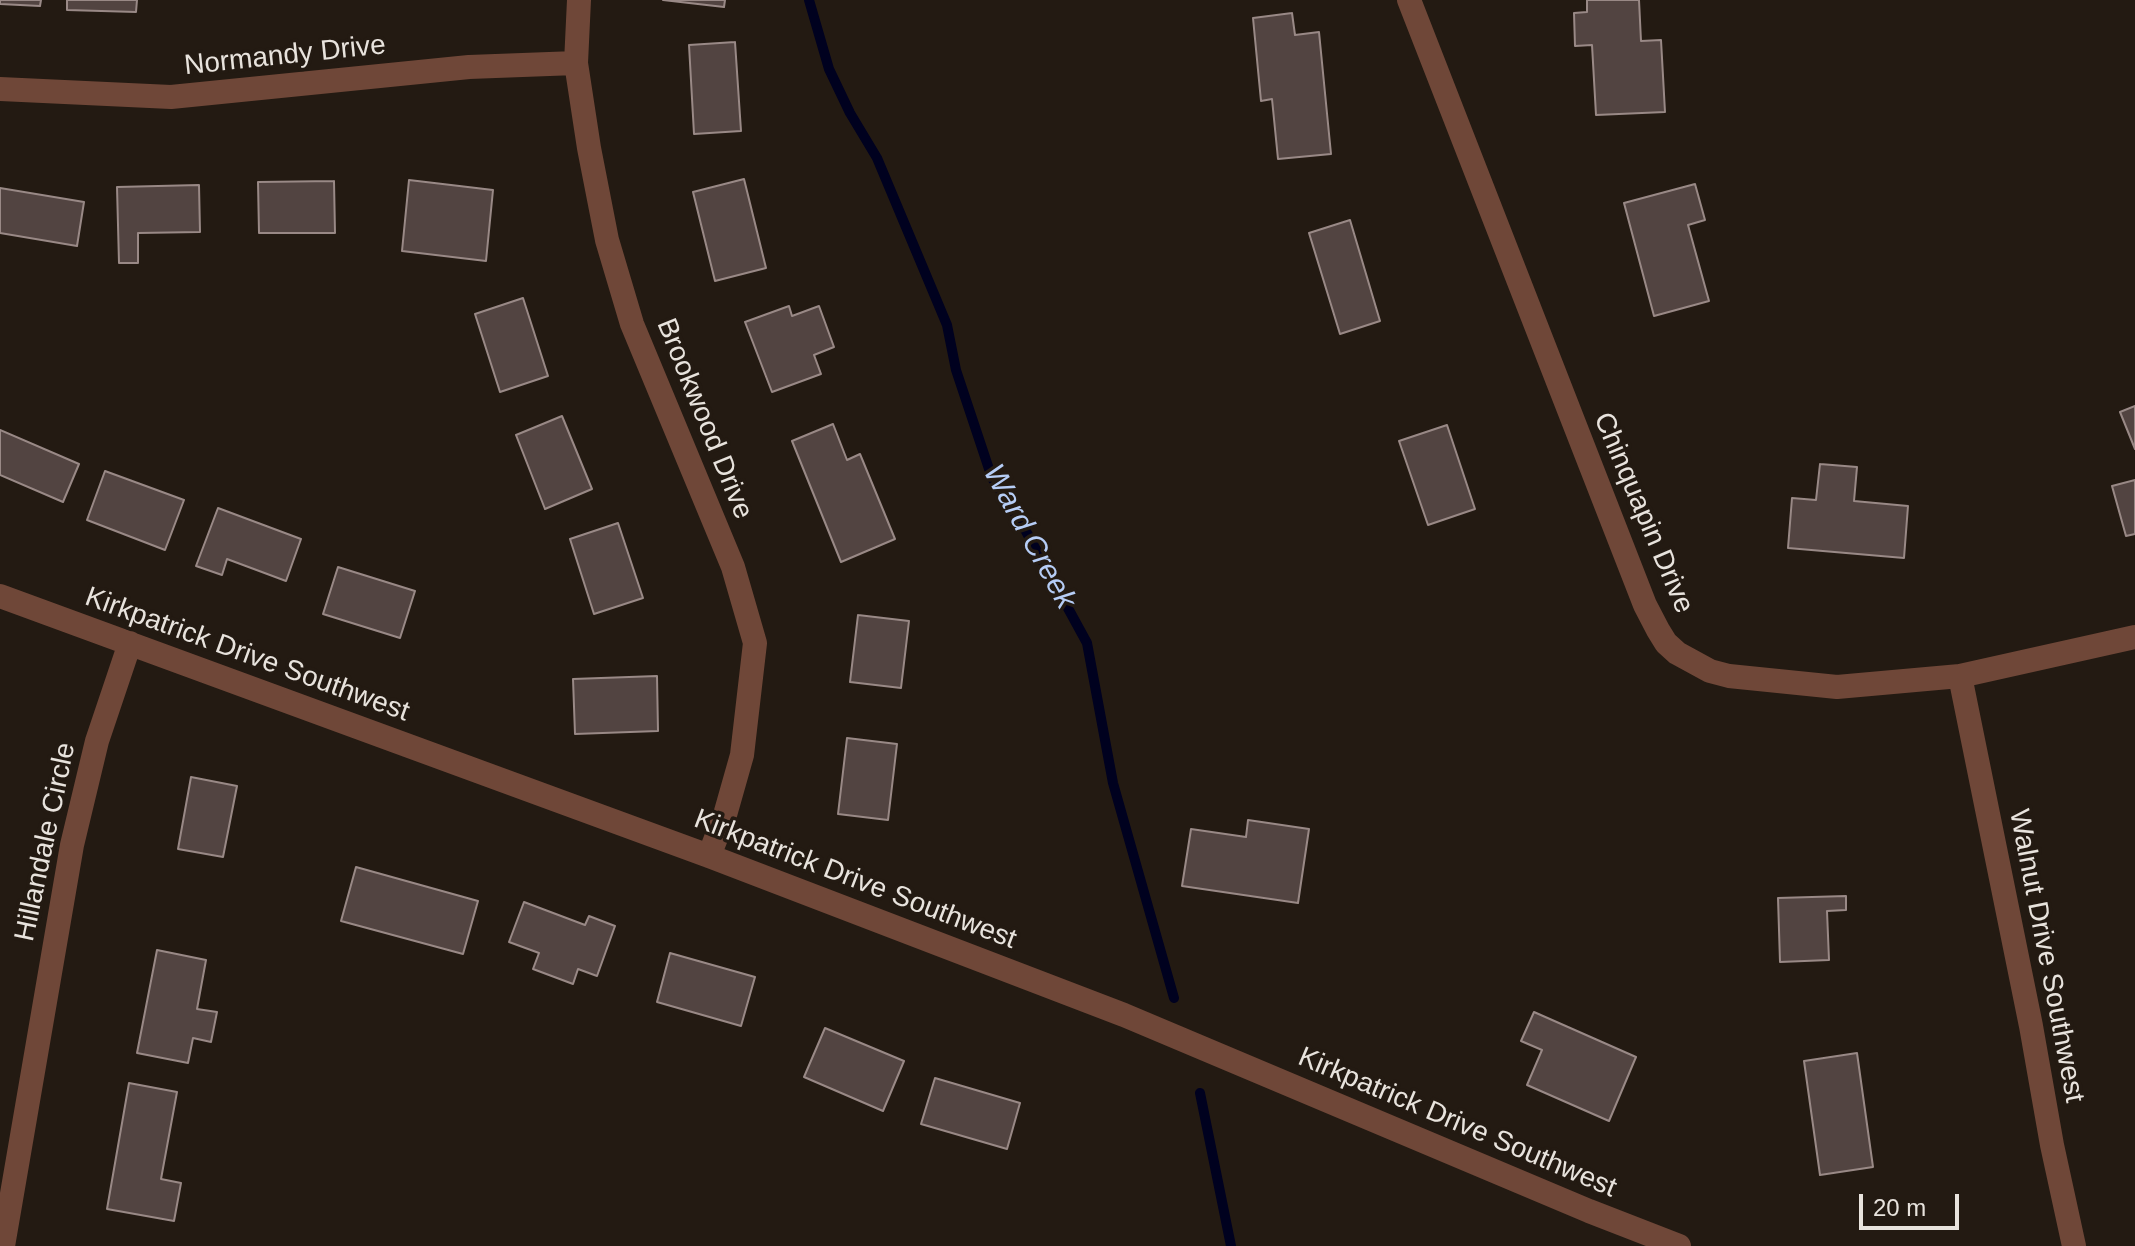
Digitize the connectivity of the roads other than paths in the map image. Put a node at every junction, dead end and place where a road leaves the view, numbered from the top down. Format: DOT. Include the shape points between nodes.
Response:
graph roads {
  1 [pos="579,0"];
  2 [pos="1409,0"];
  3 [pos="576,63"];
  4 [pos="0,89"];
  5 [pos="0,596"];
  6 [pos="2135,637"];
  7 [pos="130,643"];
  8 [pos="1960,676"];
  9 [pos="709,856"];
  10 [pos="3,1246"];
  11 [pos="1679,1246"];
  12 [pos="2074,1246"];
  1 -- 3 [label="street, Brookwood Drive"];
  2 -- 8 [label="street, Chinquapin Drive" via="1645,605 1666,643 1684,658 1729,676 1837,687"];
  3 -- 4 [label="street, Normandy Drive" via="469,67 171,97"];
  3 -- 9 [label="street, Brookwood Drive" via="607,240 632,324 733,567 755,643 742,755"];
  5 -- 7 [label="street, Kirkpatrick Drive Southwest"];
  6 -- 8 [label="street, Chinquapin Drive"];
  7 -- 9 [label="street, Kirkpatrick Drive Southwest"];
  7 -- 10 [label="street, Hillandale Circle" via="97,741 72,845"];
  8 -- 12 [label="street, Walnut Drive Southwest"];
  9 -- 11 [label="street, Kirkpatrick Drive Southwest" via="1124,1015"];
}
